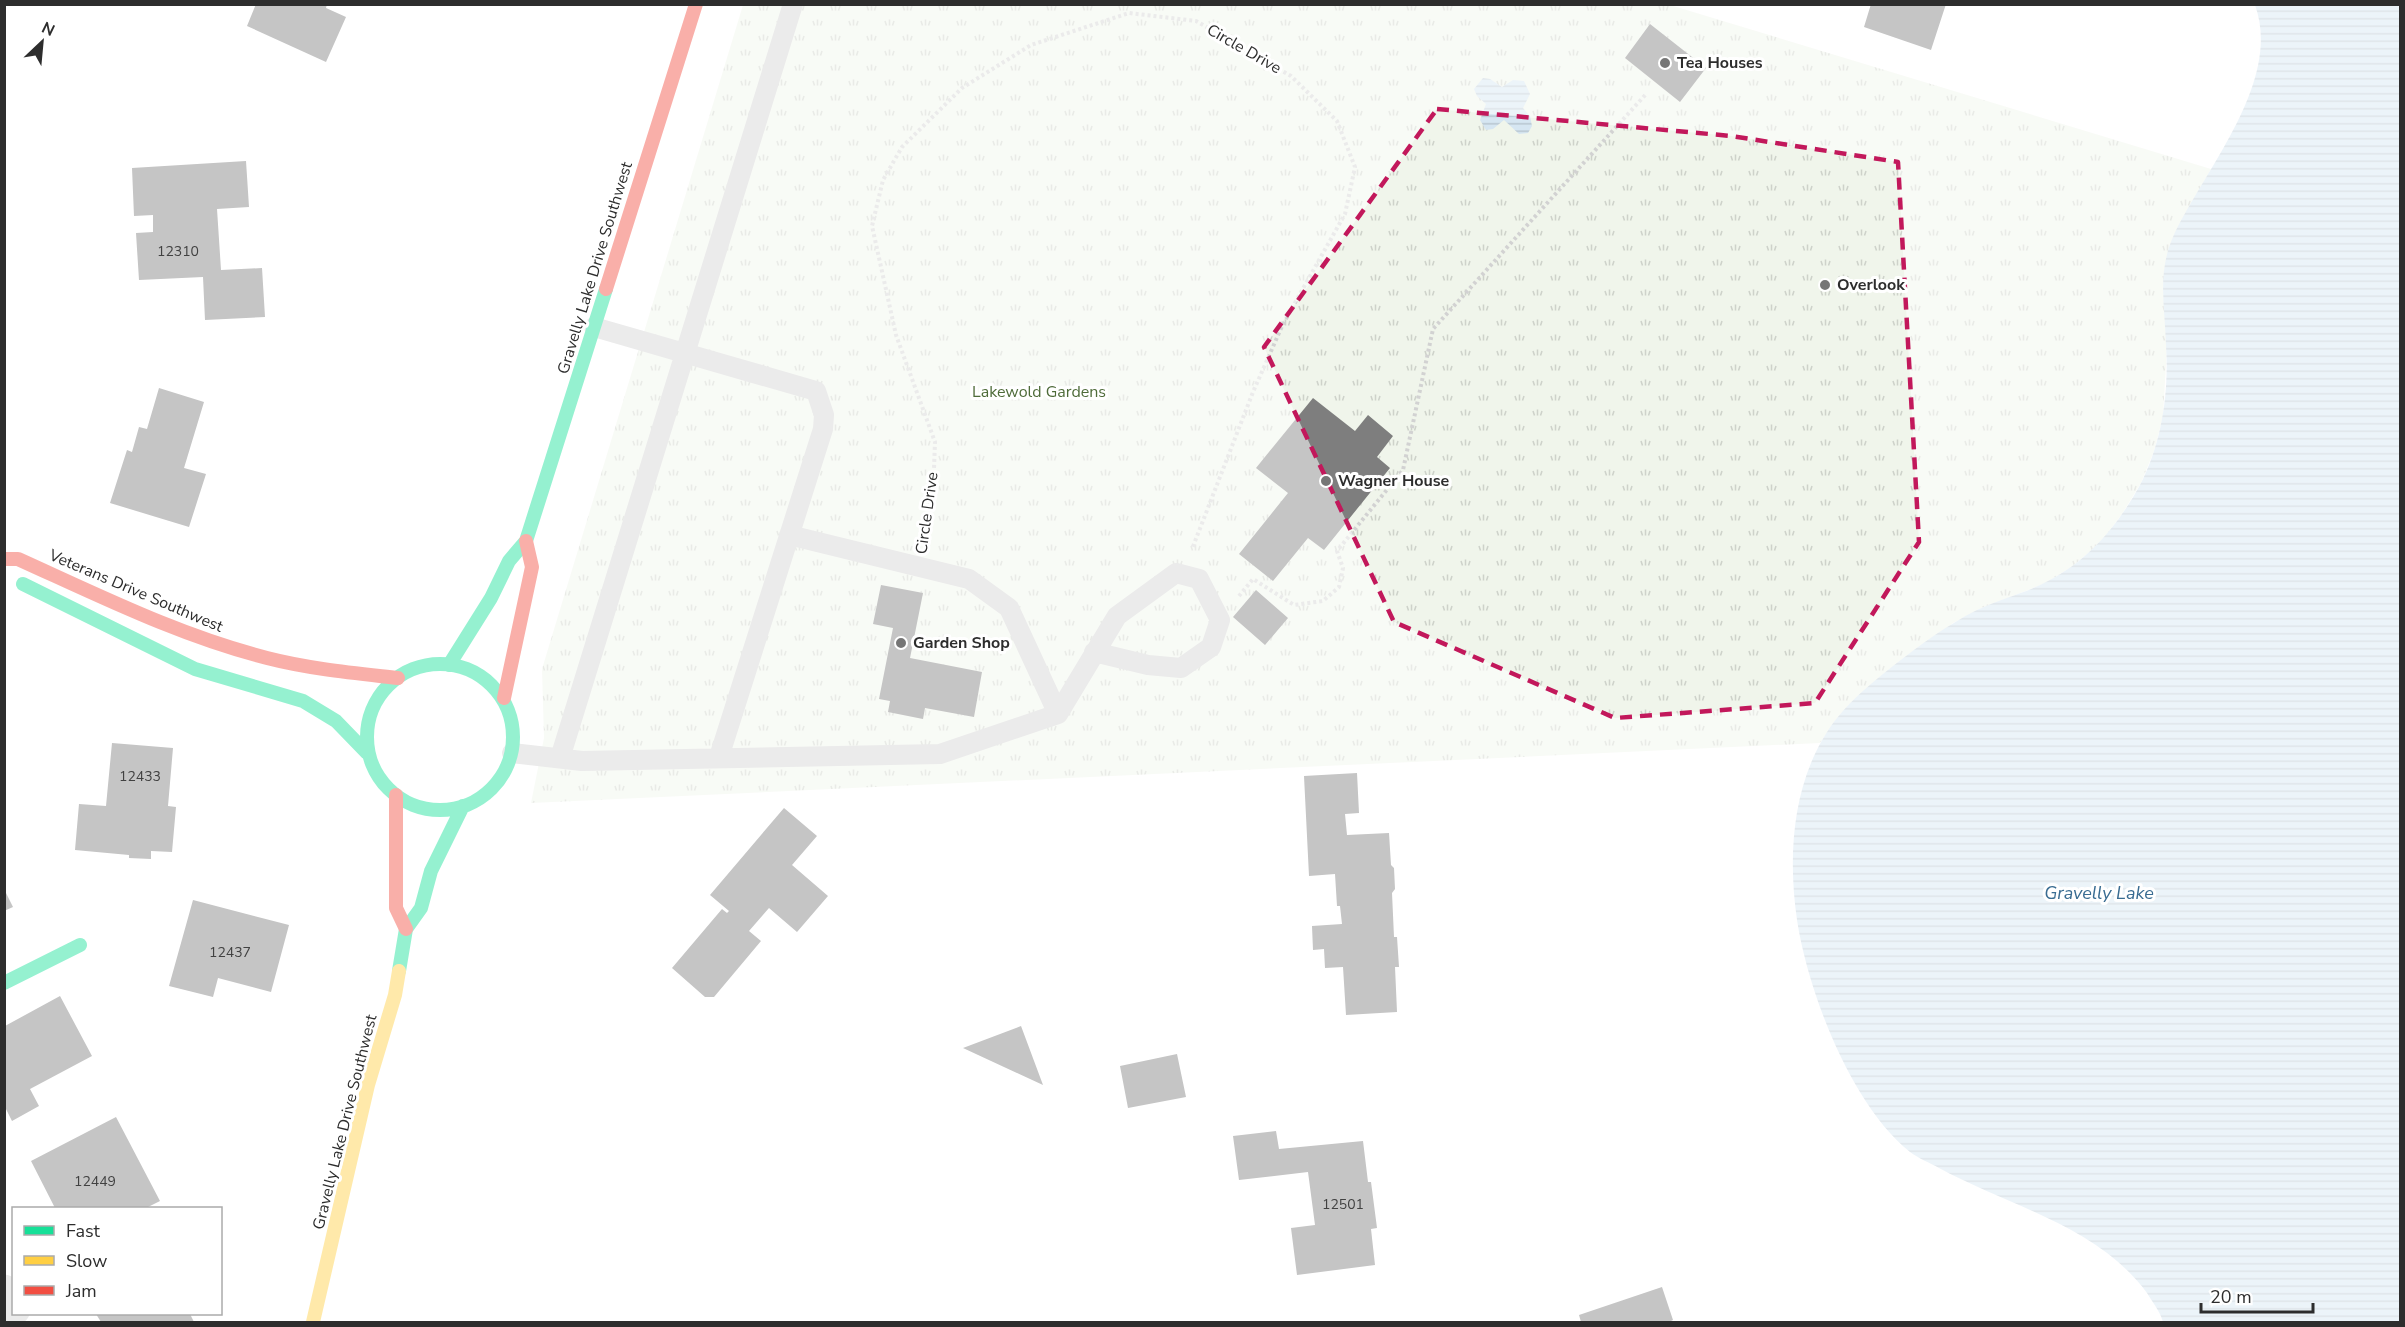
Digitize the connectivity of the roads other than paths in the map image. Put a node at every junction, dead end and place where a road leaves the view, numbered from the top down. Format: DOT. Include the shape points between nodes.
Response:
graph roads {
  1 [pos="696,4"];
  2 [pos="793,4"];
  3 [pos="594,327"];
  4 [pos="685,354"];
  5 [pos="789,535"];
  6 [pos="526,541"];
  7 [pos="4,559"];
  8 [pos="12,579"];
  9 [pos="1094,652"];
  10 [pos="449,665"];
  11 [pos="398,678"];
  12 [pos="504,698"];
  13 [pos="1058,714"];
  14 [pos="367,753"];
  15 [pos="512,753"];
  16 [pos="720,757"];
  17 [pos="560,758"];
  18 [pos="396,795"];
  19 [pos="463,806"];
  20 [pos="406,929"];
  21 [pos="80,945"];
  22 [pos="4,983"];
  23 [pos="4,1291"];
  24 [pos="12,1305"];
  25 [pos="313,1323"];
  1 -- 3 [label="main road, Gravelly Lake Drive Southwest"];
  2 -- 4 [label="lane"];
  3 -- 4 [label="lane"];
  3 -- 6 [label="main road, Gravelly Lake Drive Southwest"];
  4 -- 5 [label="lane" via="816,391 824,416 823,429"];
  4 -- 17 [label="lane"];
  5 -- 13 [label="lane" via="969,579 1010,608"];
  5 -- 16 [label="lane"];
  6 -- 10 [label="main road, Gravelly Lake Drive Southwest" via="510,561"];
  6 -- 12 [label="main road, Gravelly Lake Drive Southwest" via="532,567"];
  7 -- 11 [label="main road, Veterans Drive Southwest" via="18,559 160,622 268,659"];
  8 -- 14 [label="main road" via="195,669 303,701 336,721"];
  9 -- 9 [label="lane" via="1117,616 1176,573 1199,579 1220,620 1211,647 1181,668 1148,665"];
  9 -- 13 [label="lane"];
  10 -- 11 [label="main road" via="416,669"];
  10 -- 12 [label="main road" via="483,677"];
  11 -- 14 [label="main road" via="383,693 370,716"];
  12 -- 15 [label="main road" via="514,721"];
  13 -- 16 [label="lane" via="940,754"];
  14 -- 18 [label="main road" via="374,771"];
  15 -- 17 [label="lane"];
  15 -- 19 [label="main road" via="497,781"];
  16 -- 17 [label="lane" via="582,761"];
  18 -- 19 [label="main road" via="427,810 444,812"];
  18 -- 20 [label="main road, Gravelly Lake Drive Southwest" via="396,908"];
  19 -- 20 [label="main road, Gravelly Lake Drive Southwest" via="431,871 421,908"];
  20 -- 25 [label="main road, Gravelly Lake Drive Southwest" via="395,995 368,1085"];
  21 -- 22 [label="main road"];
  23 -- 24 [label="street"];
}
